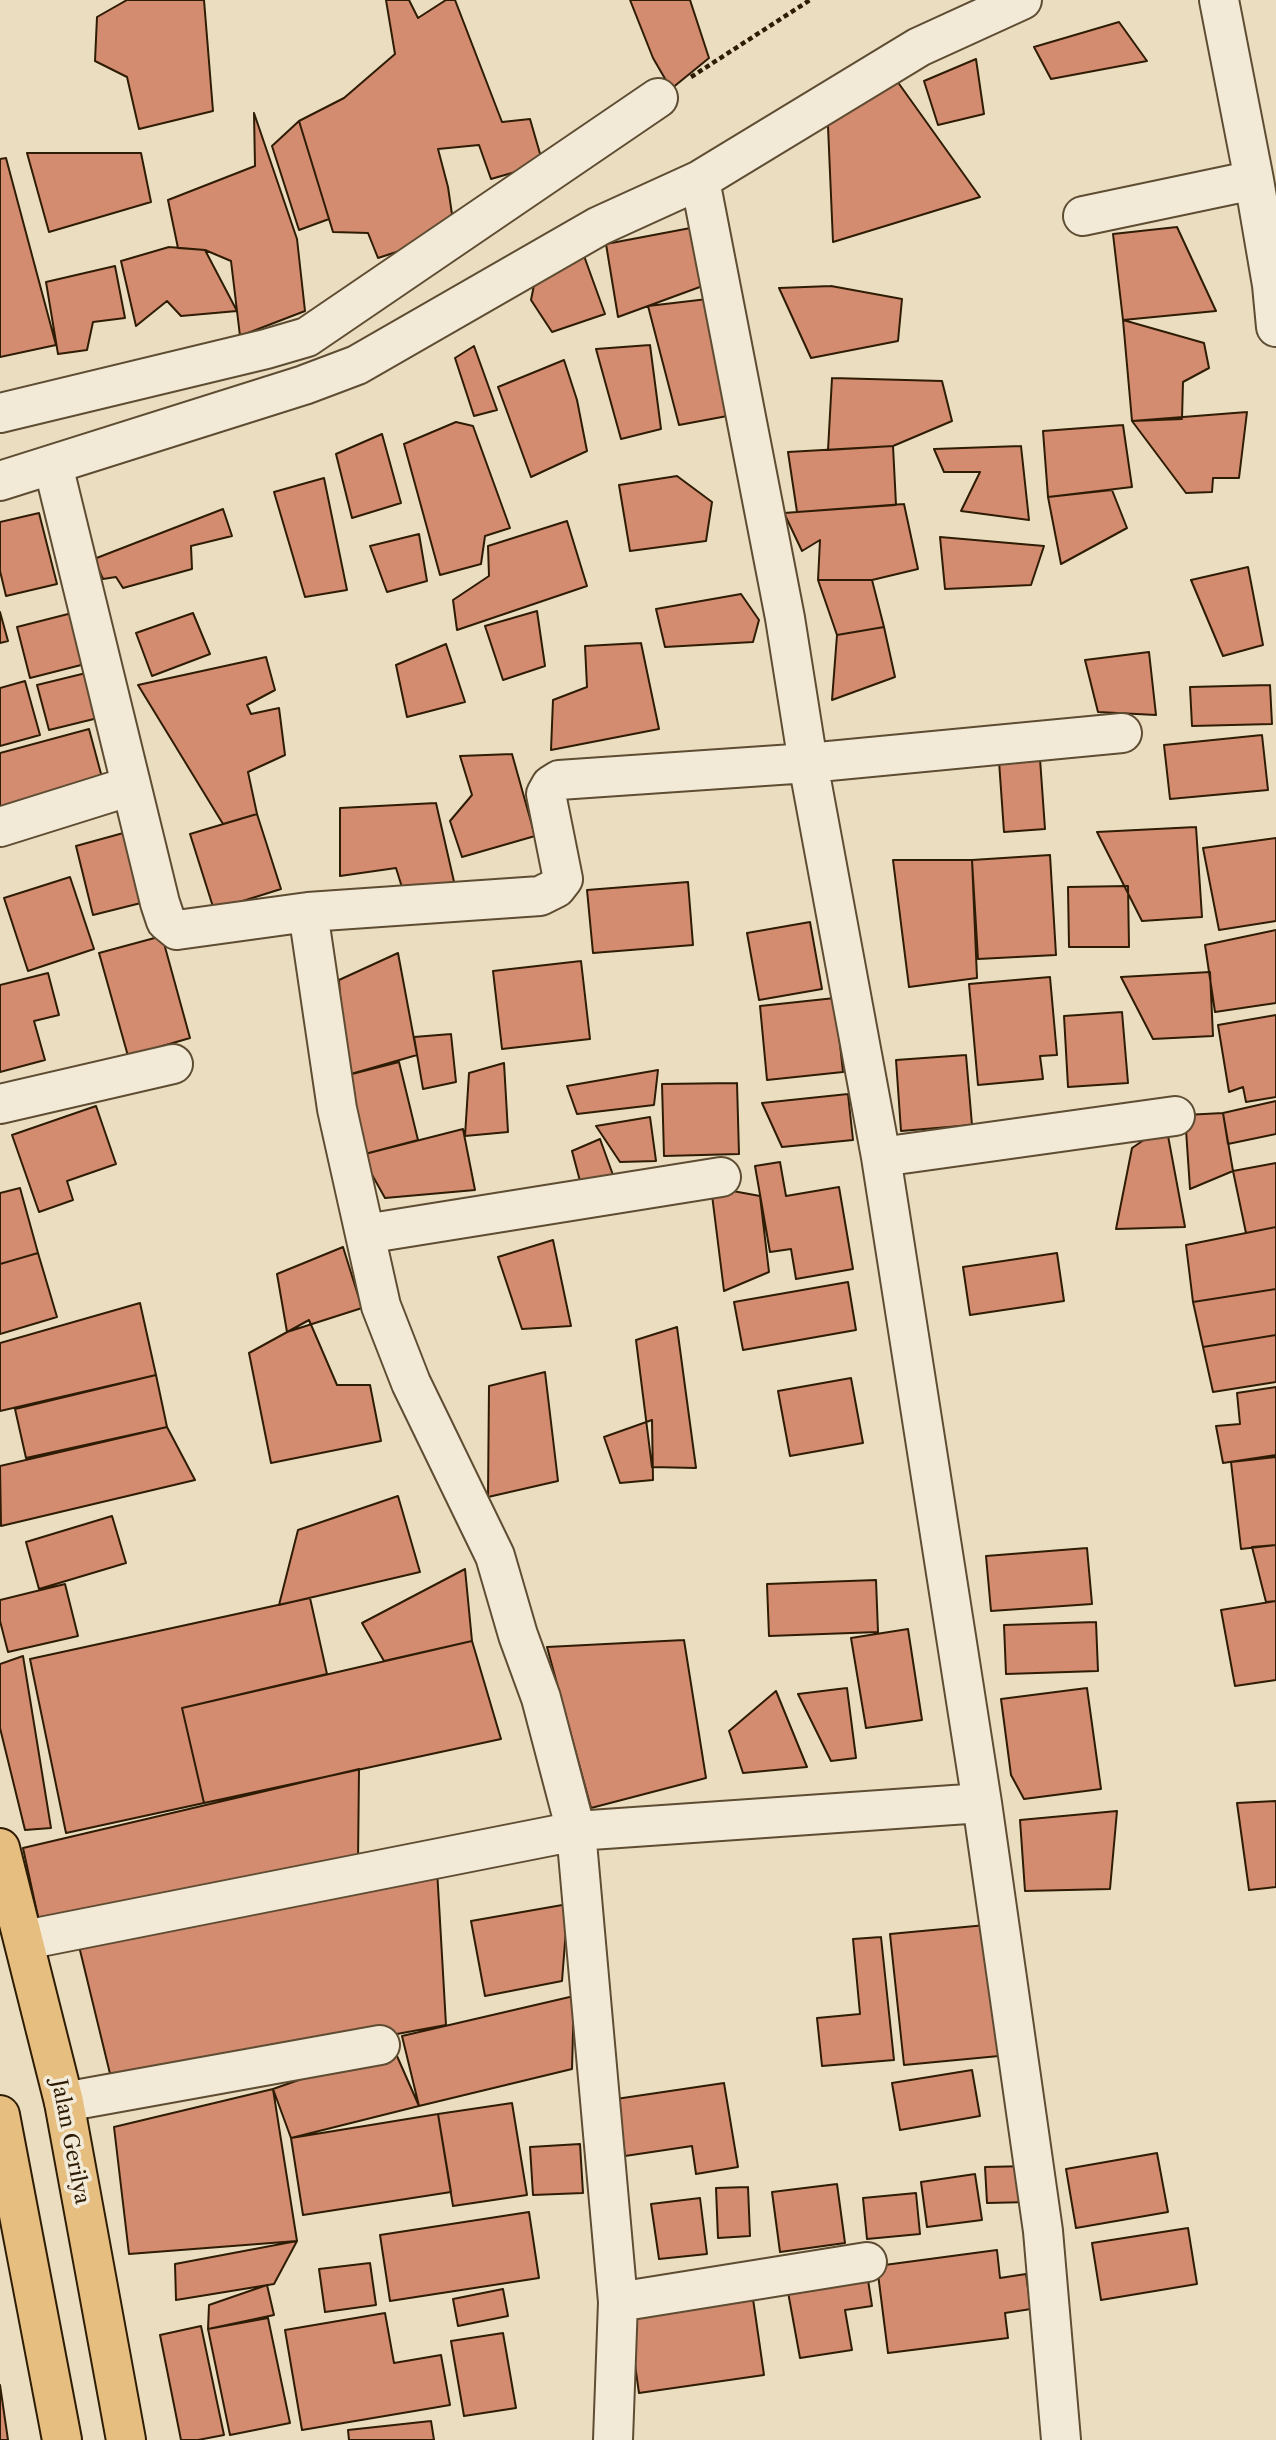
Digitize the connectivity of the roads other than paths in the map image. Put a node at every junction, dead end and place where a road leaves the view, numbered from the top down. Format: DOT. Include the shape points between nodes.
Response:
graph roads {
  1 [pos="1021,0"];
  2 [pos="1219,0"];
  3 [pos="658,98"];
  4 [pos="700,180"];
  5 [pos="1254,180"];
  6 [pos="1083,216"];
  7 [pos="1276,327"];
  8 [pos="0,413"];
  9 [pos="53,465"];
  10 [pos="0,481"];
  11 [pos="1122,733"];
  12 [pos="808,763"];
  13 [pos="131,786"];
  14 [pos="0,827"];
  15 [pos="308,912"];
  16 [pos="173,1063"];
  17 [pos="0,1104"];
  18 [pos="1175,1116"];
  19 [pos="881,1157"];
  20 [pos="720,1177"];
  21 [pos="365,1234"];
  22 [pos="982,1803"];
  23 [pos="576,1831"];
  24 [pos="0,1848"];
  25 [pos="25,1940"];
  26 [pos="380,2045"];
  27 [pos="64,2102"];
  28 [pos="0,2115"];
  29 [pos="867,2262"];
  30 [pos="618,2302"];
  31 [pos="62,2440"];
  32 [pos="126,2440"];
  33 [pos="614,2440"];
  34 [pos="1061,2440"];
  1 -- 4 [label="street" via="919,47"];
  2 -- 5 [label="street"];
  3 -- 8 [label="street" via="307,337"];
  4 -- 9 [label="street" via="599,226 357,365"];
  4 -- 12 [label="street" via="785,618"];
  5 -- 6 [label="street"];
  5 -- 7 [label="street"];
  9 -- 10 [label="street"];
  9 -- 13 [label="street"];
  11 -- 12 [label="street"];
  12 -- 15 [label="street" via="559,780 546,794 563,879 556,888 540,896"];
  12 -- 19 [label="street"];
  13 -- 14 [label="street"];
  13 -- 15 [label="street" via="160,903 166,920 177,930"];
  15 -- 21 [label="street" via="338,1109"];
  16 -- 17 [label="street"];
  18 -- 19 [label="street"];
  19 -- 22 [label="street"];
  20 -- 21 [label="street"];
  21 -- 23 [label="street" via="381,1306 411,1382 495,1556 541,1698"];
  22 -- 23 [label="street"];
  22 -- 34 [label="street" via="1043,2231"];
  23 -- 25 [label="street"];
  23 -- 30 [label="street"];
  24 -- 25 [label="highway, Jalan Gerilya"];
  25 -- 27 [label="highway, Jalan Gerilya"];
  26 -- 27 [label="street"];
  27 -- 32 [label="highway, Jalan Gerilya"];
  28 -- 31 [label="highway"];
  29 -- 30 [label="street"];
  30 -- 33 [label="street"];
}
